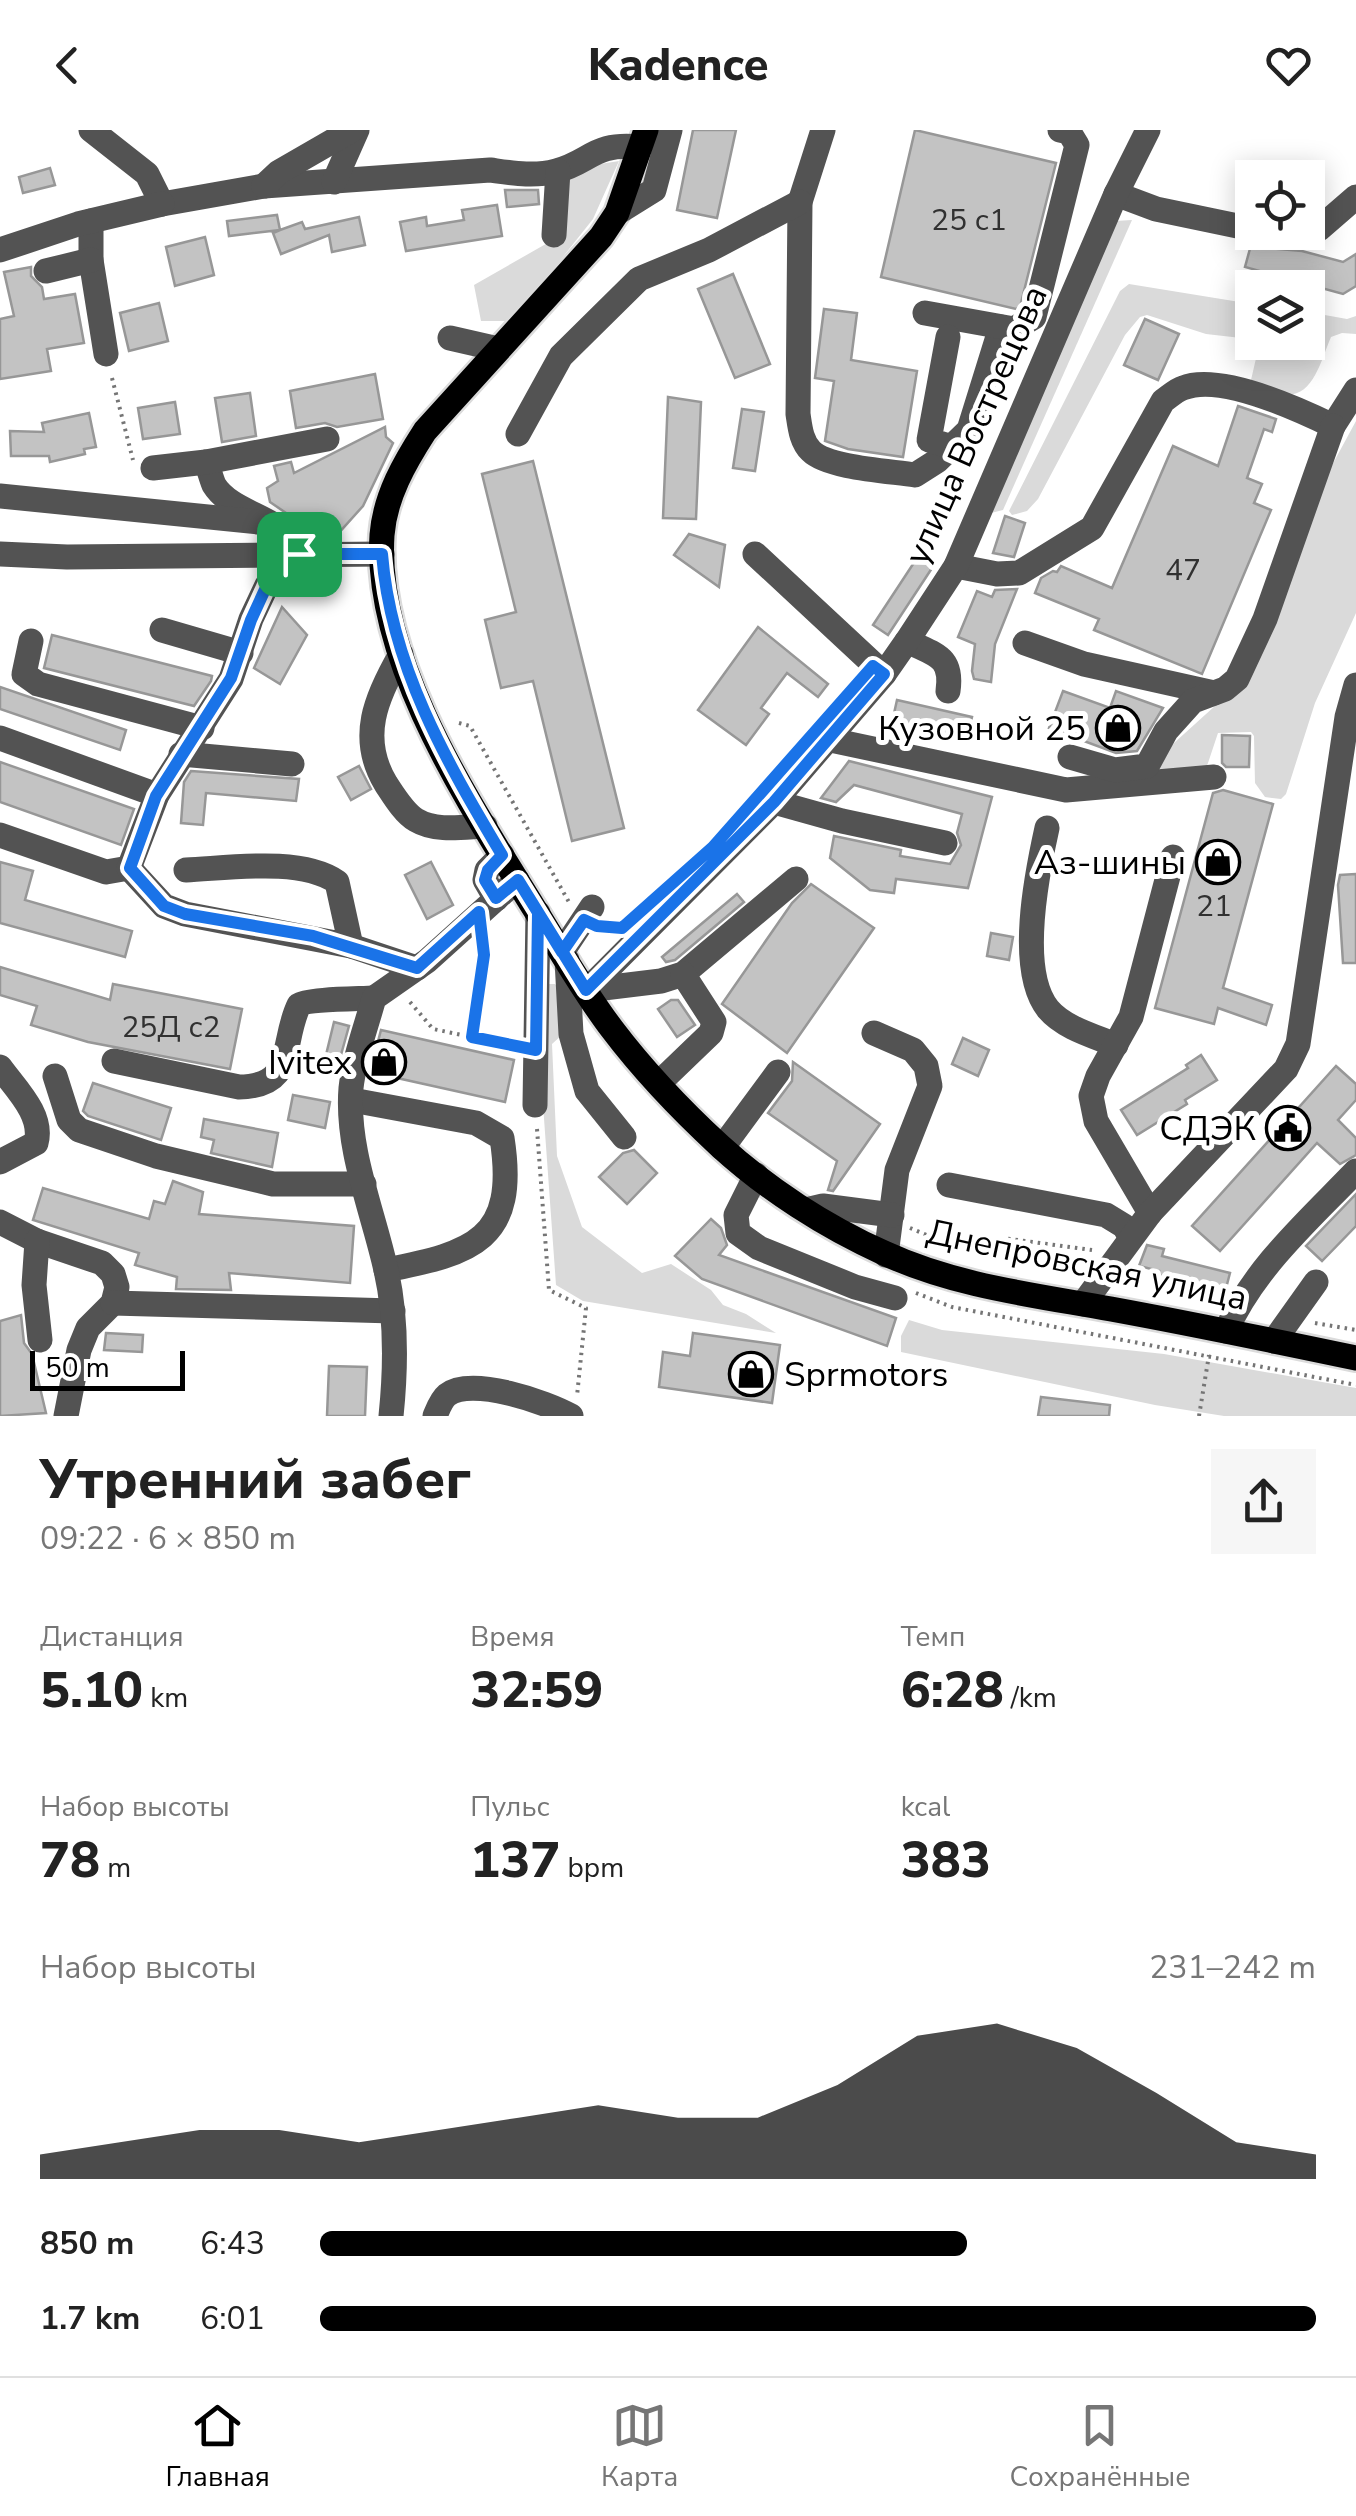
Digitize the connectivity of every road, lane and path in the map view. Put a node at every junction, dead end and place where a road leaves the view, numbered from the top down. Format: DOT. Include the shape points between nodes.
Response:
graph roads {
  1 [pos="91,130"];
  2 [pos="354,130"];
  3 [pos="670,130"];
  4 [pos="823,130"];
  5 [pos="1060,130"];
  6 [pos="1148,130"];
  7 [pos="639,136"];
  8 [pos="558,171"];
  9 [pos="334,182"];
  10 [pos="264,186"];
  11 [pos="1116,194"];
  12 [pos="1356,198"];
  13 [pos="800,202"];
  14 [pos="162,204"];
  15 [pos="616,212"];
  16 [pos="91,220"];
  17 [pos="1235,225"];
  18 [pos="1325,225"];
  19 [pos="554,235"];
  20 [pos="0,250"];
  21 [pos="91,260"];
  22 [pos="46,271"];
  23 [pos="925,313"];
  24 [pos="1001,327"];
  25 [pos="450,338"];
  26 [pos="948,338"];
  27 [pos="498,348"];
  28 [pos="106,354"];
  29 [pos="1356,390"];
  30 [pos="1332,426"];
  31 [pos="518,434"];
  32 [pos="326,438"];
  33 [pos="952,447"];
  34 [pos="206,462"];
  35 [pos="152,468"];
  36 [pos="0,497"];
  37 [pos="268,523"];
  38 [pos="0,554"];
  39 [pos="299,554"];
  40 [pos="382,554"];
  41 [pos="755,554"];
  42 [pos="956,566"];
  43 [pos="162,630"];
  44 [pos="31,641"];
  45 [pos="907,641"];
  46 [pos="1025,643"];
  47 [pos="240,653"];
  48 [pos="400,654"];
  49 [pos="884,674"];
  50 [pos="1356,685"];
  51 [pos="948,691"];
  52 [pos="1214,692"];
  53 [pos="458,723"];
  54 [pos="202,728"];
  55 [pos="0,738"];
  56 [pos="826,739"];
  57 [pos="181,754"];
  58 [pos="1070,757"];
  59 [pos="292,764"];
  60 [pos="1214,777"];
  61 [pos="156,796"];
  62 [pos="774,802"];
  63 [pos="485,826"];
  64 [pos="1047,828"];
  65 [pos="0,835"];
  66 [pos="945,843"];
  67 [pos="502,855"];
  68 [pos="1173,857"];
  69 [pos="130,868"];
  70 [pos="186,870"];
  71 [pos="518,880"];
  72 [pos="796,880"];
  73 [pos="487,906"];
  74 [pos="538,913"];
  75 [pos="588,913"];
  76 [pos="351,946"];
  77 [pos="565,956"];
  78 [pos="417,968"];
  79 [pos="683,974"];
  80 [pos="586,990"];
  81 [pos="406,996"];
  82 [pos="374,998"];
  83 [pos="874,1033"];
  84 [pos="472,1037"];
  85 [pos="1116,1046"];
  86 [pos="536,1050"];
  87 [pos="114,1062"];
  88 [pos="0,1067"];
  89 [pos="778,1072"];
  90 [pos="56,1076"];
  91 [pos="659,1083"];
  92 [pos="352,1100"];
  93 [pos="535,1104"];
  94 [pos="624,1137"];
  95 [pos="722,1148"];
  96 [pos="0,1162"];
  97 [pos="1356,1171"];
  98 [pos="756,1175"];
  99 [pos="364,1184"];
  100 [pos="949,1184"];
  101 [pos="806,1210"];
  102 [pos="1150,1213"];
  103 [pos="891,1218"];
  104 [pos="0,1222"];
  105 [pos="37,1240"];
  106 [pos="1123,1246"];
  107 [pos="886,1254"];
  108 [pos="386,1270"];
  109 [pos="1316,1282"];
  110 [pos="895,1298"];
  111 [pos="113,1303"];
  112 [pos="1083,1304"];
  113 [pos="393,1312"];
  114 [pos="1290,1318"];
  115 [pos="1356,1330"];
  116 [pos="1226,1331"];
  117 [pos="40,1340"];
  118 [pos="1274,1341"];
  119 [pos="1208,1355"];
  120 [pos="1356,1358"];
  121 [pos="574,1407"];
  122 [pos="66,1416"];
  123 [pos="391,1416"];
  124 [pos="435,1416"];
  125 [pos="1199,1416"];
  1 -- 14 [label="street" via="147,174"];
  2 -- 9 [label="street"];
  2 -- 10 [label="street"];
  3 -- 15 [label="street" via="654,190"];
  4 -- 13 [label="street"];
  5 -- 24 [label="street" via="1070,132 1077,145 1034,317 1014,329"];
  6 -- 11 [label="street, улица Вострецова"];
  7 -- 8 [label="street"];
  7 -- 15 [label="main road, Днепровская улица"];
  8 -- 9 [label="street"];
  8 -- 19 [label="street"];
  9 -- 10 [label="street"];
  10 -- 14 [label="street"];
  11 -- 17 [label="street"];
  11 -- 42 [label="street, улица Вострецова"];
  12 -- 18 [label="street"];
  13 -- 31 [label="street" via="639,279 561,356"];
  13 -- 33 [label="street" via="798,414 808,449 821,459 915,475"];
  14 -- 16 [label="street"];
  15 -- 27 [label="main road, Днепровская улица" via="601,237"];
  16 -- 20 [label="street"];
  16 -- 21 [label="street"];
  21 -- 22 [label="street"];
  21 -- 28 [label="street"];
  23 -- 24 [label="street"];
  24 -- 33 [label="street" via="970,430"];
  25 -- 27 [label="street"];
  26 -- 33 [label="street" via="929,440"];
  27 -- 40 [label="main road, Днепровская улица" via="404,464 382,529"];
  28 -- 35 [label="path" via="130,454 136,464"];
  29 -- 30 [label="street"];
  30 -- 42 [label="street" via="1278,400 1205,384 1182,388 1164,401 1092,528 1019,572"];
  30 -- 52 [label="street" via="1264,620 1237,679"];
  32 -- 34 [label="street"];
  34 -- 35 [label="street"];
  34 -- 37 [label="street" via="224,496"];
  36 -- 37 [label="street"];
  37 -- 39 [label="street" via="291,538"];
  38 -- 39 [label="street"];
  39 -- 40 [label="street"];
  39 -- 47 [label="street" via="267,585"];
  40 -- 48 [label="main road, Днепровская улица"];
  41 -- 49 [label="street"];
  42 -- 45 [label="street, улица Вострецова"];
  43 -- 47 [label="street"];
  44 -- 54 [label="street" via="24,674 38,684"];
  45 -- 49 [label="street, улица Вострецова"];
  45 -- 51 [label="street" via="946,662"];
  46 -- 52 [label="street" via="1084,664"];
  47 -- 54 [label="street"];
  48 -- 63 [label="main road, Днепровская улица" via="435,740"];
  48 -- 63 [label="street" via="371,725 382,777 416,820 442,828"];
  49 -- 56 [label="street, улица Вострецова"];
  50 -- 102 [label="street" via="1298,1044 1286,1069"];
  52 -- 58 [label="street" via="1192,700 1147,766 1114,770"];
  53 -- 75 [label="path" via="470,726 576,916"];
  54 -- 57 [label="street"];
  55 -- 61 [label="street"];
  56 -- 60 [label="street" via="1066,790"];
  56 -- 62 [label="street, улица Вострецова"];
  57 -- 59 [label="street"];
  57 -- 61 [label="street"];
  61 -- 69 [label="street"];
  62 -- 66 [label="street"];
  62 -- 80 [label="street, улица Вострецова"];
  63 -- 67 [label="main road, Днепровская улица"];
  64 -- 85 [label="street" via="1034,886 1037,990 1049,1011"];
  65 -- 69 [label="street" via="106,872"];
  67 -- 71 [label="main road, Днепровская улица"];
  67 -- 73 [label="street" via="485,880"];
  68 -- 85 [label="street" via="1135,1002"];
  69 -- 76 [label="street" via="164,906 185,914"];
  70 -- 76 [label="street" via="320,870 338,882"];
  71 -- 73 [label="street"];
  71 -- 74 [label="main road, Днепровская улица"];
  72 -- 79 [label="street"];
  73 -- 78 [label="street"];
  73 -- 84 [label="path"];
  74 -- 77 [label="main road, Днепровская улица"];
  74 -- 86 [label="street"];
  75 -- 77 [label="street"];
  76 -- 78 [label="street"];
  77 -- 80 [label="main road, Днепровская улица"];
  77 -- 94 [label="street" via="571,1034 587,1091"];
  78 -- 82 [label="street"];
  79 -- 80 [label="street"];
  79 -- 91 [label="street" via="714,1022"];
  80 -- 91 [label="main road, Днепровская улица"];
  81 -- 84 [label="path" via="433,1029"];
  82 -- 87 [label="street" via="305,1000 293,1016 278,1073 257,1087"];
  82 -- 92 [label="street"];
  83 -- 103 [label="street" via="913,1050 930,1086 897,1170"];
  84 -- 86 [label="path"];
  85 -- 102 [label="street" via="1098,1076 1092,1107"];
  86 -- 93 [label="street"];
  88 -- 96 [label="street" via="36,1117 39,1133 36,1143"];
  89 -- 95 [label="street"];
  90 -- 99 [label="street" via="79,1130 273,1184"];
  91 -- 95 [label="main road, Днепровская улица"];
  92 -- 99 [label="street"];
  92 -- 108 [label="street" via="476,1123 502,1138 505,1195 483,1237 440,1259"];
  93 -- 121 [label="path" via="550,1290 586,1308"];
  95 -- 98 [label="main road, Днепровская улица"];
  97 -- 116 [label="street" via="1255,1278"];
  98 -- 101 [label="main road, Днепровская улица"];
  98 -- 110 [label="street" via="736,1215 738,1233 759,1248"];
  99 -- 108 [label="street"];
  100 -- 106 [label="street" via="1106,1215 1124,1226"];
  101 -- 103 [label="street" via="823,1206"];
  101 -- 107 [label="main road, Днепровская улица"];
  102 -- 106 [label="street"];
  103 -- 106 [label="path" via="941,1241"];
  103 -- 107 [label="street"];
  104 -- 105 [label="street"];
  105 -- 111 [label="street" via="102,1263 117,1287"];
  105 -- 117 [label="street"];
  106 -- 112 [label="street"];
  107 -- 112 [label="main road, Днепровская улица" via="954,1280"];
  108 -- 113 [label="street"];
  109 -- 114 [label="street"];
  111 -- 113 [label="street"];
  111 -- 122 [label="street" via="88,1328"];
  112 -- 116 [label="main road, Днепровская улица"];
  113 -- 123 [label="street"];
  114 -- 115 [label="path"];
  114 -- 118 [label="street"];
  116 -- 118 [label="main road, Днепровская улица"];
  118 -- 120 [label="main road, Днепровская улица"];
  119 -- 125 [label="path"];
  121 -- 124 [label="street" via="515,1393 459,1390 446,1396"];
}
